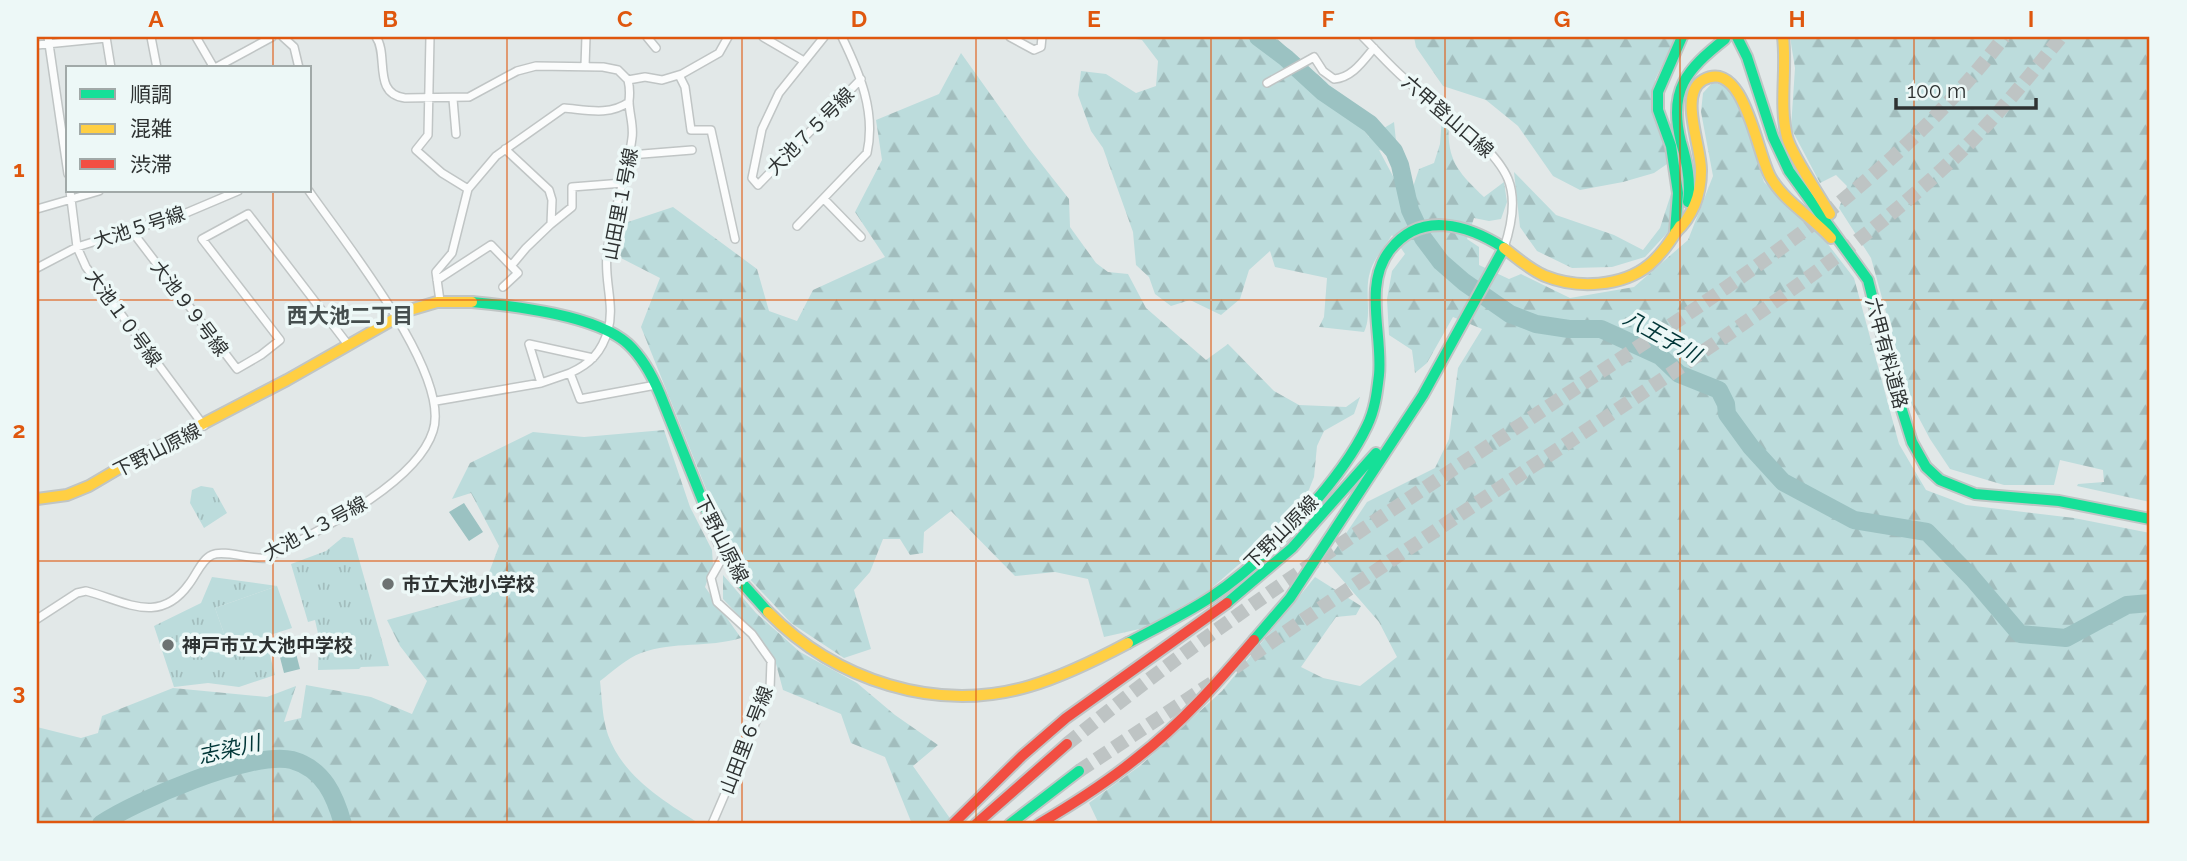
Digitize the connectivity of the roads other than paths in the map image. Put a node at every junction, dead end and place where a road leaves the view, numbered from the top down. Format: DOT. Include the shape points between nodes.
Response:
graph roads {
  1 [pos="106,37"];
  2 [pos="151,37"];
  3 [pos="196,37"];
  4 [pos="272,37"];
  5 [pos="283,37"];
  6 [pos="376,37"];
  7 [pos="439,37"];
  8 [pos="586,37"];
  9 [pos="647,37"];
  10 [pos="728,37"];
  11 [pos="763,37"];
  12 [pos="824,37"];
  13 [pos="842,37"];
  14 [pos="1010,37"];
  15 [pos="1042,37"];
  16 [pos="1363,37"];
  17 [pos="1682,37"];
  18 [pos="1737,37"];
  19 [pos="1783,37"];
  20 [pos="431,39"];
  21 [pos="1725,39"];
  22 [pos="49,40"];
  23 [pos="37,45"];
  24 [pos="656,48"];
  25 [pos="1374,48"];
  26 [pos="804,61"];
  27 [pos="111,66"];
  28 [pos="157,66"];
  29 [pos="213,66"];
  30 [pos="218,66"];
  31 [pos="299,66"];
  32 [pos="585,66"];
  33 [pos="679,75"];
  34 [pos="861,79"];
  35 [pos="628,80"];
  36 [pos="1266,83"];
  37 [pos="429,99"];
  38 [pos="453,99"];
  39 [pos="629,102"];
  40 [pos="456,134"];
  41 [pos="505,149"];
  42 [pos="692,150"];
  43 [pos="630,155"];
  44 [pos="66,160"];
  45 [pos="623,183"];
  46 [pos="468,189"];
  47 [pos="92,192"];
  48 [pos="237,192"];
  49 [pos="310,192"];
  50 [pos="71,195"];
  51 [pos="824,200"];
  52 [pos="37,209"];
  53 [pos="551,224"];
  54 [pos="797,226"];
  55 [pos="131,230"];
  56 [pos="1675,233"];
  57 [pos="861,237"];
  58 [pos="735,239"];
  59 [pos="77,247"];
  60 [pos="1504,247"];
  61 [pos="511,266"];
  62 [pos="37,268"];
  63 [pos="437,280"];
  64 [pos="1868,280"];
  65 [pos="503,287"];
  66 [pos="440,301"];
  67 [pos="396,315"];
  68 [pos="609,328"];
  69 [pos="349,346"];
  70 [pos="593,358"];
  71 [pos="570,373"];
  72 [pos="541,383"];
  73 [pos="656,385"];
  74 [pos="1423,395"];
  75 [pos="436,401"];
  76 [pos="204,426"];
  77 [pos="37,499"];
  78 [pos="2150,519"];
  79 [pos="725,553"];
  80 [pos="37,619"];
  81 [pos="1067,744"];
  82 [pos="1080,771"];
  83 [pos="712,824"];
  84 [pos="953,824"];
  85 [pos="976,824"];
  86 [pos="1010,824"];
  87 [pos="1039,824"];
  1 -- 22 [label="street"];
  1 -- 27 [label="street"];
  2 -- 28 [label="street"];
  3 -- 29 [label="street"];
  4 -- 30 [label="street"];
  5 -- 31 [label="street" via="294,47"];
  6 -- 37 [label="street" via="390,92 397,97"];
  7 -- 20 [label="street"];
  8 -- 32 [label="street"];
  9 -- 24 [label="street"];
  10 -- 33 [label="street" via="719,53"];
  11 -- 26 [label="street"];
  12 -- 26 [label="street, 大池７５号線"];
  13 -- 34 [label="street, 大池７５号線"];
  14 -- 15 [label="street" via="1034,50 1041,47"];
  16 -- 25 [label="street, 六甲登山口線"];
  17 -- 56 [label="main road" via="1658,92 1678,193"];
  18 -- 64 [label="main road, 六甲有料道路" via="1789,171"];
  19 -- 64 [label="main road" via="1787,139 1860,257"];
  20 -- 37 [label="street"];
  21 -- 56 [label="main road" via="1689,68 1675,99 1690,193 1685,218"];
  22 -- 23 [label="street"];
  22 -- 44 [label="street"];
  25 -- 36 [label="street" via="1342,79 1323,71 1314,57"];
  25 -- 60 [label="street, 六甲登山口線" via="1498,160 1510,181 1512,203"];
  26 -- 34 [label="street, 大池７５号線" via="779,93 762,129 752,178 758,185"];
  32 -- 35 [label="street" via="618,70"];
  32 -- 38 [label="street" via="536,66 469,97"];
  33 -- 35 [label="street"];
  33 -- 58 [label="street" via="691,130 711,130"];
  34 -- 51 [label="street" via="869,109 867,153"];
  35 -- 39 [label="street, 山田里１号線"];
  37 -- 38 [label="street"];
  37 -- 46 [label="street" via="428,135 416,150"];
  38 -- 40 [label="street"];
  39 -- 41 [label="street" via="604,112 564,108"];
  39 -- 43 [label="street, 山田里１号線"];
  41 -- 46 [label="street"];
  41 -- 53 [label="street" via="549,190"];
  42 -- 43 [label="street"];
  43 -- 45 [label="street, 山田里１号線"];
  45 -- 53 [label="street" via="572,187 572,207"];
  45 -- 68 [label="street, 山田里１号線" via="607,257"];
  46 -- 63 [label="street" via="452,253 436,272"];
  47 -- 50 [label="street"];
  48 -- 55 [label="street, 大池５号線"];
  49 -- 67 [label="street"];
  50 -- 52 [label="street"];
  50 -- 59 [label="street, 大池１０号線"];
  51 -- 54 [label="street"];
  51 -- 57 [label="street"];
  53 -- 61 [label="street"];
  55 -- 59 [label="street, 大池５号線"];
  55 -- 69 [label="street, 大池９９号線" via="237,369 280,340 202,239 248,214"];
  56 -- 60 [label="main road, 下野山原線" via="1644,268 1587,285 1531,269"];
  56 -- 64 [label="main road" via="1689,219 1701,181 1692,97 1698,82 1718,76 1731,81 1742,95 1770,177"];
  59 -- 62 [label="street, 大池５号線"];
  59 -- 76 [label="street, 大池１０号線" via="86,267"];
  60 -- 74 [label="main road"];
  60 -- 79 [label="main road, 下野山原線" via="1472,229 1451,224 1424,227 1392,246 1383,259 1378,281 1380,358 1371,423 1297,523 1212,597 1040,684 983,694 935,695 880,684 832,664 781,627 739,580"];
  61 -- 63 [label="street" via="491,245"];
  61 -- 65 [label="street" via="518,273"];
  63 -- 66 [label="street"];
  64 -- 78 [label="main road, 六甲有料道路" via="1912,442 1926,467 1940,480 1975,494 2059,501"];
  66 -- 67 [label="main road, 下野山原線"];
  66 -- 68 [label="main road, 下野山原線" via="513,309"];
  67 -- 69 [label="main road, 下野山原線"];
  67 -- 75 [label="street"];
  68 -- 70 [label="street"];
  68 -- 73 [label="main road, 下野山原線" via="632,346"];
  69 -- 76 [label="main road, 下野山原線"];
  70 -- 71 [label="street"];
  70 -- 72 [label="street" via="529,344"];
  71 -- 72 [label="street"];
  71 -- 73 [label="street" via="580,399"];
  72 -- 75 [label="street"];
  73 -- 79 [label="main road, 下野山原線"];
  74 -- 84 [label="main road" via="1345,491 1277,560 1236,596 1118,678 1038,741"];
  74 -- 87 [label="main road" via="1290,598 1264,629 1150,748"];
  75 -- 80 [label="street, 大池１３号線" via="433,431 420,453 358,509 266,558 211,555 184,592 158,608 86,592"];
  76 -- 77 [label="main road, 下野山原線" via="75,493"];
  79 -- 83 [label="street, 山田里６号線" via="711,578 717,602 752,634 771,661 770,689"];
  81 -- 85 [label="main road"];
  82 -- 86 [label="main road"];
}
